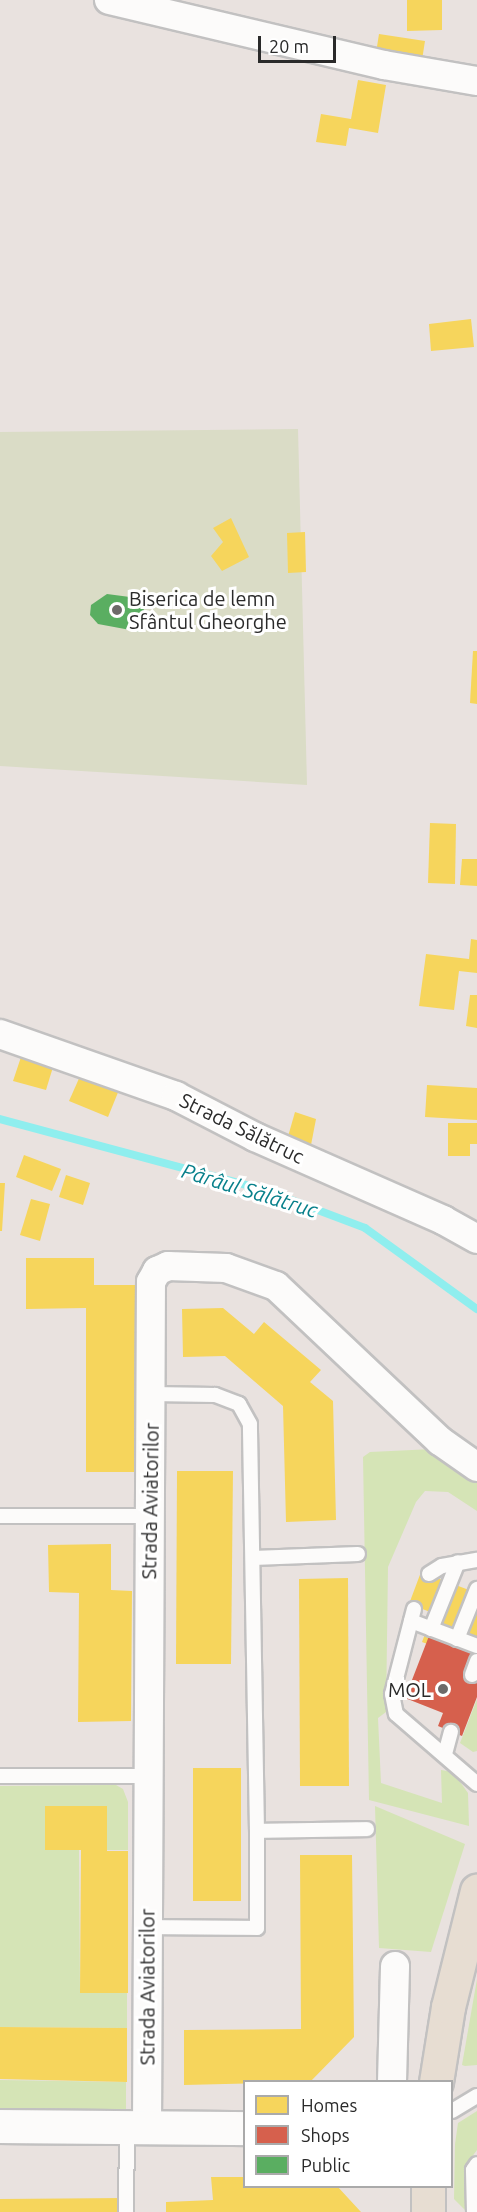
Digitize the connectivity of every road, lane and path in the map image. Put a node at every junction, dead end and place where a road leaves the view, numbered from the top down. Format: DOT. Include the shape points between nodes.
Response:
graph roads {
  1 [pos="109,0"];
  2 [pos="477,81"];
  3 [pos="0,1034"];
  4 [pos="477,1239"];
  5 [pos="151,1394"];
  6 [pos="477,1467"];
  7 [pos="0,1516"];
  8 [pos="149,1516"];
  9 [pos="358,1554"];
  10 [pos="253,1558"];
  11 [pos="477,1560"];
  12 [pos="458,1562"];
  13 [pos="429,1574"];
  14 [pos="477,1589"];
  15 [pos="431,1629"];
  16 [pos="457,1639"];
  17 [pos="477,1646"];
  18 [pos="477,1661"];
  19 [pos="472,1675"];
  20 [pos="451,1732"];
  21 [pos="445,1754"];
  22 [pos="0,1776"];
  23 [pos="148,1776"];
  24 [pos="477,1784"];
  25 [pos="367,1829"];
  26 [pos="257,1831"];
  27 [pos="477,1891"];
  28 [pos="147,1927"];
  29 [pos="472,1930"];
  30 [pos="395,1966"];
  31 [pos="392,2080"];
  32 [pos="436,2080"];
  33 [pos="477,2096"];
  34 [pos="453,2110"];
  35 [pos="0,2126"];
  36 [pos="137,2126"];
  37 [pos="243,2128"];
  38 [pos="477,2164"];
  39 [pos="428,2188"];
  40 [pos="126,2212"];
  41 [pos="428,2212"];
  42 [pos="474,2212"];
  1 -- 2 [label="street" via="384,65"];
  3 -- 4 [label="street, Strada Sălătruc" via="176,1096 255,1137 443,1220"];
  5 -- 6 [label="street, Strada Aviatorilor" via="151,1281 157,1271 178,1265 226,1268 276,1286 440,1441"];
  5 -- 8 [label="street, Strada Aviatorilor"];
  5 -- 10 [label="lane" via="215,1395 239,1404 250,1424"];
  7 -- 8 [label="lane"];
  8 -- 23 [label="street, Strada Aviatorilor"];
  9 -- 10 [label="lane"];
  10 -- 26 [label="lane"];
  11 -- 12 [label="lane"];
  12 -- 13 [label="lane"];
  12 -- 15 [label="lane"];
  14 -- 16 [label="lane"];
  15 -- 16 [label="lane"];
  15 -- 21 [label="lane" via="413,1615 392,1694 396,1714"];
  16 -- 17 [label="lane"];
  18 -- 19 [label="lane"];
  20 -- 21 [label="lane"];
  21 -- 24 [label="lane"];
  22 -- 23 [label="lane"];
  23 -- 28 [label="street, Strada Aviatorilor"];
  25 -- 26 [label="lane"];
  26 -- 28 [label="lane" via="257,1928"];
  27 -- 29 [label="main road"];
  28 -- 36 [label="street, Strada Aviatorilor"];
  29 -- 32 [label="main road"];
  30 -- 31 [label="street"];
  33 -- 34 [label="lane"];
  35 -- 36 [label="street"];
  36 -- 37 [label="street"];
  36 -- 40 [label="lane"];
  38 -- 42 [label="lane" via="473,2170"];
  39 -- 41 [label="main road"];
}
